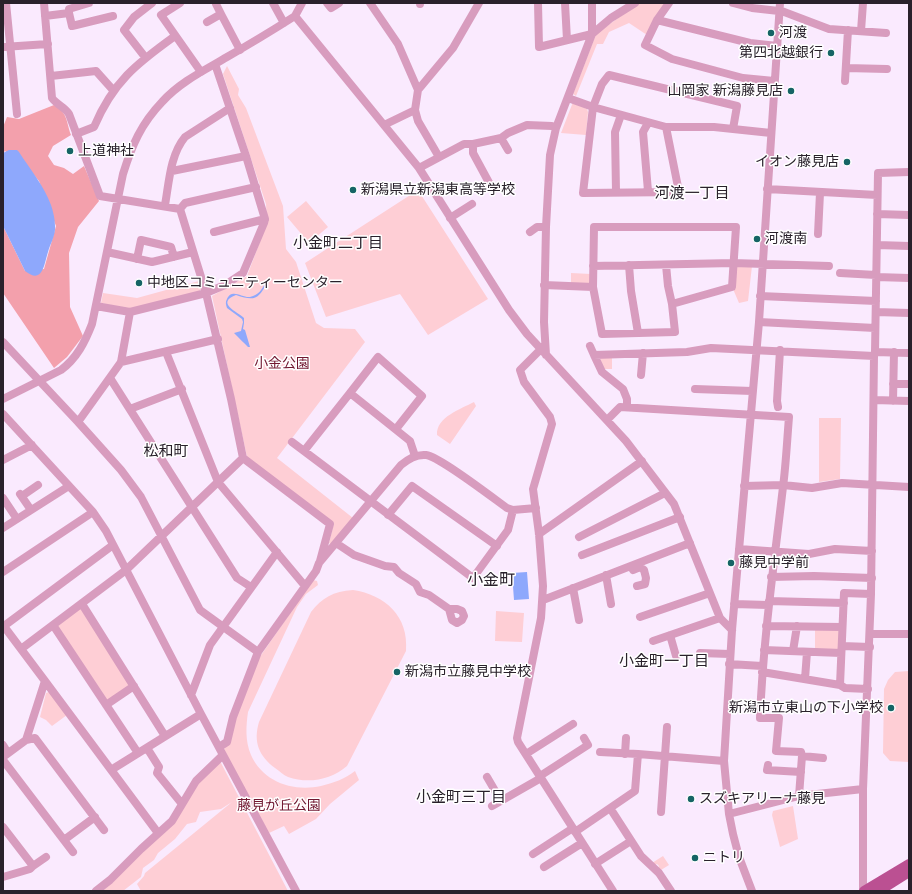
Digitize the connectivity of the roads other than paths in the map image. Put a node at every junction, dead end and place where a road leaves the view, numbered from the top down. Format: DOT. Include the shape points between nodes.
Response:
graph roads {
  1 [pos="6,3"];
  2 [pos="44,3"];
  3 [pos="89,3"];
  4 [pos="152,3"];
  5 [pos="180,3"];
  6 [pos="273,3"];
  7 [pos="302,3"];
  8 [pos="327,3"];
  9 [pos="339,3"];
  10 [pos="370,3"];
  11 [pos="479,3"];
  12 [pos="538,3"];
  13 [pos="565,3"];
  14 [pos="592,3"];
  15 [pos="634,3"];
  16 [pos="669,3"];
  17 [pos="733,3"];
  18 [pos="863,3"];
  19 [pos="216,4"];
  20 [pos="779,8"];
  21 [pos="70,13"];
  22 [pos="221,14"];
  23 [pos="45,16"];
  24 [pos="113,16"];
  25 [pos="295,16"];
  26 [pos="657,20"];
  27 [pos="207,22"];
  28 [pos="284,23"];
  29 [pos="848,30"];
  30 [pos="861,31"];
  31 [pos="886,32"];
  32 [pos="592,34"];
  33 [pos="175,36"];
  34 [pos="567,40"];
  35 [pos="48,44"];
  36 [pos="777,46"];
  37 [pos="7,47"];
  38 [pos="240,50"];
  39 [pos="146,57"];
  40 [pos="215,64"];
  41 [pos="846,68"];
  42 [pos="887,69"];
  43 [pos="201,72"];
  44 [pos="51,76"];
  45 [pos="774,81"];
  46 [pos="845,81"];
  47 [pos="113,90"];
  48 [pos="418,90"];
  49 [pos="568,98"];
  50 [pos="593,107"];
  51 [pos="230,108"];
  52 [pos="415,110"];
  53 [pos="17,114"];
  54 [pos="621,115"];
  55 [pos="648,123"];
  56 [pos="384,125"];
  57 [pos="666,127"];
  58 [pos="556,128"];
  59 [pos="733,129"];
  60 [pos="771,133"];
  61 [pos="76,134"];
  62 [pos="501,138"];
  63 [pos="473,144"];
  64 [pos="508,150"];
  65 [pos="246,156"];
  66 [pos="439,157"];
  67 [pos="418,168"];
  68 [pos="172,171"];
  69 [pos="909,172"];
  70 [pos="256,187"];
  71 [pos="767,189"];
  72 [pos="493,190"];
  73 [pos="616,192"];
  74 [pos="648,192"];
  75 [pos="820,193"];
  76 [pos="877,195"];
  77 [pos="118,199"];
  78 [pos="472,204"];
  79 [pos="165,206"];
  80 [pos="180,208"];
  81 [pos="877,214"];
  82 [pos="909,215"];
  83 [pos="450,218"];
  84 [pos="265,219"];
  85 [pos="546,227"];
  86 [pos="214,232"];
  87 [pos="530,232"];
  88 [pos="818,234"];
  89 [pos="877,245"];
  90 [pos="909,246"];
  91 [pos="107,252"];
  92 [pos="193,252"];
  93 [pos="174,257"];
  94 [pos="137,259"];
  95 [pos="733,263"];
  96 [pos="762,264"];
  97 [pos="629,265"];
  98 [pos="666,265"];
  99 [pos="593,266"];
  100 [pos="829,266"];
  101 [pos="840,273"];
  102 [pos="876,276"];
  103 [pos="909,278"];
  104 [pos="544,285"];
  105 [pos="593,287"];
  106 [pos="206,293"];
  107 [pos="760,296"];
  108 [pos="876,301"];
  109 [pos="672,304"];
  110 [pos="96,306"];
  111 [pos="130,312"];
  112 [pos="876,312"];
  113 [pos="909,312"];
  114 [pos="759,322"];
  115 [pos="875,328"];
  116 [pos="638,333"];
  117 [pos="218,339"];
  118 [pos="3,342"];
  119 [pos="590,346"];
  120 [pos="756,349"];
  121 [pos="780,350"];
  122 [pos="166,352"];
  123 [pos="544,352"];
  124 [pos="894,352"];
  125 [pos="643,353"];
  126 [pos="909,353"];
  127 [pos="874,354"];
  128 [pos="594,355"];
  129 [pos="121,362"];
  130 [pos="641,375"];
  131 [pos="110,378"];
  132 [pos="40,382"];
  133 [pos="893,384"];
  134 [pos="909,384"];
  135 [pos="182,389"];
  136 [pos="695,389"];
  137 [pos="752,391"];
  138 [pos="350,394"];
  139 [pos="3,399"];
  140 [pos="874,400"];
  141 [pos="893,401"];
  142 [pos="909,401"];
  143 [pos="778,407"];
  144 [pos="627,408"];
  145 [pos="130,410"];
  146 [pos="3,414"];
  147 [pos="750,414"];
  148 [pos="607,420"];
  149 [pos="78,422"];
  150 [pos="396,429"];
  151 [pos="292,442"];
  152 [pos="32,445"];
  153 [pos="304,451"];
  154 [pos="415,456"];
  155 [pos="243,458"];
  156 [pos="3,460"];
  157 [pos="642,461"];
  158 [pos="218,482"];
  159 [pos="38,485"];
  160 [pos="783,485"];
  161 [pos="69,486"];
  162 [pos="744,486"];
  163 [pos="873,486"];
  164 [pos="909,488"];
  165 [pos="665,493"];
  166 [pos="3,498"];
  167 [pos="371,502"];
  168 [pos="193,507"];
  169 [pos="536,508"];
  170 [pos="32,510"];
  171 [pos="513,510"];
  172 [pos="93,512"];
  173 [pos="388,515"];
  174 [pos="680,517"];
  175 [pos="17,519"];
  176 [pos="3,528"];
  177 [pos="539,534"];
  178 [pos="162,536"];
  179 [pos="579,537"];
  180 [pos="336,543"];
  181 [pos="690,543"];
  182 [pos="113,545"];
  183 [pos="497,546"];
  184 [pos="739,549"];
  185 [pos="776,551"];
  186 [pos="872,551"];
  187 [pos="277,552"];
  188 [pos="582,555"];
  189 [pos="319,564"];
  190 [pos="632,565"];
  191 [pos="126,570"];
  192 [pos="3,572"];
  193 [pos="606,576"];
  194 [pos="771,577"];
  195 [pos="872,578"];
  196 [pos="306,586"];
  197 [pos="637,586"];
  198 [pos="251,587"];
  199 [pos="573,588"];
  200 [pos="710,593"];
  201 [pos="872,594"];
  202 [pos="543,600"];
  203 [pos="769,603"];
  204 [pos="844,603"];
  205 [pos="82,604"];
  206 [pos="611,604"];
  207 [pos="734,604"];
  208 [pos="449,609"];
  209 [pos="640,617"];
  210 [pos="720,618"];
  211 [pos="579,620"];
  212 [pos="4,625"];
  213 [pos="53,625"];
  214 [pos="766,626"];
  215 [pos="797,626"];
  216 [pos="223,627"];
  217 [pos="842,627"];
  218 [pos="732,630"];
  219 [pos="871,634"];
  220 [pos="909,634"];
  221 [pos="670,635"];
  222 [pos="653,641"];
  223 [pos="870,647"];
  224 [pos="21,649"];
  225 [pos="841,649"];
  226 [pos="764,650"];
  227 [pos="793,651"];
  228 [pos="258,652"];
  229 [pos="807,652"];
  230 [pos="700,653"];
  231 [pos="730,654"];
  232 [pos="676,656"];
  233 [pos="729,664"];
  234 [pos="762,669"];
  235 [pos="805,679"];
  236 [pos="45,681"];
  237 [pos="840,685"];
  238 [pos="134,686"];
  239 [pos="868,690"];
  240 [pos="191,695"];
  241 [pos="106,705"];
  242 [pos="201,714"];
  243 [pos="573,724"];
  244 [pos="667,726"];
  245 [pos="165,736"];
  246 [pos="584,738"];
  247 [pos="626,738"];
  248 [pos="26,740"];
  249 [pos="3,745"];
  250 [pos="218,747"];
  251 [pos="147,748"];
  252 [pos="600,752"];
  253 [pos="138,753"];
  254 [pos="526,754"];
  255 [pos="625,754"];
  256 [pos="638,754"];
  257 [pos="6,755"];
  258 [pos="222,755"];
  259 [pos="802,756"];
  260 [pos="664,757"];
  261 [pos="823,758"];
  262 [pos="3,760"];
  263 [pos="724,761"];
  264 [pos="768,765"];
  265 [pos="111,770"];
  266 [pos="800,772"];
  267 [pos="487,777"];
  268 [pos="540,777"];
  269 [pos="863,789"];
  270 [pos="799,796"];
  271 [pos="501,801"];
  272 [pos="182,804"];
  273 [pos="492,806"];
  274 [pos="610,808"];
  275 [pos="661,812"];
  276 [pos="728,814"];
  277 [pos="95,817"];
  278 [pos="3,827"];
  279 [pos="104,830"];
  280 [pos="574,830"];
  281 [pos="158,834"];
  282 [pos="64,840"];
  283 [pos="631,841"];
  284 [pos="582,843"];
  285 [pos="73,852"];
  286 [pos="533,854"];
  287 [pos="46,857"];
  288 [pos="595,864"];
  289 [pos="909,864"];
  290 [pos="33,866"];
  291 [pos="544,867"];
  292 [pos="909,872"];
  293 [pos="3,877"];
  294 [pos="667,890"];
  295 [pos="96,891"];
  296 [pos="296,891"];
  297 [pos="613,891"];
  298 [pos="752,891"];
  299 [pos="864,891"];
  300 [pos="879,891"];
  1 -- 37 [label="street"];
  2 -- 23 [label="street"];
  3 -- 21 [label="street" via="69,9"];
  4 -- 39 [label="street" via="134,17 124,30"];
  5 -- 33 [label="street" via="161,15"];
  6 -- 28 [label="street"];
  7 -- 25 [label="street"];
  8 -- 9 [label="street" via="331,8"];
  10 -- 48 [label="street" via="398,44"];
  11 -- 48 [label="street" via="453,48"];
  12 -- 34 [label="street" via="539,47"];
  13 -- 34 [label="street"];
  14 -- 32 [label="street"];
  15 -- 32 [label="street"];
  16 -- 26 [label="street"];
  17 -- 20 [label="street" via="752,8"];
  18 -- 30 [label="street"];
  19 -- 22 [label="street"];
  20 -- 29 [label="street" via="830,29"];
  20 -- 36 [label="street"];
  21 -- 23 [label="street"];
  21 -- 24 [label="street" via="72,26"];
  22 -- 27 [label="street"];
  22 -- 38 [label="street"];
  23 -- 35 [label="street"];
  25 -- 28 [label="street"];
  25 -- 56 [label="street"];
  26 -- 36 [label="street" via="750,43"];
  26 -- 45 [label="street" via="646,46 672,59 743,78"];
  28 -- 38 [label="street"];
  29 -- 30 [label="street"];
  29 -- 41 [label="street"];
  30 -- 31 [label="street"];
  32 -- 34 [label="street"];
  32 -- 49 [label="street"];
  33 -- 39 [label="street"];
  33 -- 43 [label="street"];
  35 -- 37 [label="street"];
  35 -- 44 [label="street"];
  36 -- 45 [label="street"];
  37 -- 53 [label="street"];
  38 -- 40 [label="street"];
  39 -- 47 [label="street"];
  40 -- 43 [label="street"];
  40 -- 51 [label="street"];
  41 -- 42 [label="street"];
  41 -- 46 [label="street"];
  43 -- 77 [label="street" via="162,101 139,132 130,150"];
  44 -- 47 [label="street" via="96,71"];
  44 -- 61 [label="street" via="52,98 67,111"];
  45 -- 60 [label="street"];
  47 -- 61 [label="street" via="94,127"];
  48 -- 52 [label="street"];
  49 -- 50 [label="street"];
  49 -- 58 [label="street"];
  50 -- 54 [label="street"];
  50 -- 59 [label="street" via="602,84 609,75 737,106"];
  50 -- 73 [label="street" via="583,193"];
  51 -- 65 [label="street"];
  51 -- 68 [label="street" via="185,137 175,152"];
  52 -- 56 [label="street"];
  52 -- 66 [label="street" via="422,129"];
  54 -- 55 [label="street"];
  54 -- 73 [label="street" via="615,132"];
  55 -- 57 [label="street"];
  55 -- 74 [label="street" via="643,132"];
  56 -- 67 [label="street"];
  57 -- 59 [label="street"];
  57 -- 74 [label="street" via="679,192"];
  58 -- 62 [label="street" via="527,125"];
  58 -- 85 [label="street" via="550,155"];
  59 -- 60 [label="street"];
  60 -- 71 [label="street"];
  61 -- 77 [label="street" via="100,196"];
  62 -- 63 [label="street"];
  62 -- 64 [label="street"];
  63 -- 66 [label="street" via="464,144"];
  63 -- 72 [label="street" via="474,153"];
  65 -- 68 [label="street"];
  65 -- 70 [label="street"];
  66 -- 67 [label="street"];
  67 -- 83 [label="street"];
  68 -- 79 [label="street"];
  69 -- 76 [label="street" via="878,173"];
  70 -- 80 [label="street" via="185,203"];
  70 -- 84 [label="street"];
  71 -- 75 [label="street"];
  71 -- 96 [label="street"];
  73 -- 74 [label="street"];
  75 -- 76 [label="street"];
  75 -- 88 [label="street"];
  76 -- 81 [label="street"];
  77 -- 79 [label="street"];
  77 -- 91 [label="street"];
  78 -- 83 [label="street"];
  79 -- 80 [label="street"];
  80 -- 92 [label="street"];
  81 -- 82 [label="street"];
  81 -- 89 [label="street"];
  83 -- 123 [label="street" via="509,310"];
  84 -- 86 [label="street"];
  84 -- 106 [label="street" via="243,273"];
  85 -- 87 [label="street" via="537,227"];
  85 -- 104 [label="street"];
  89 -- 90 [label="street"];
  89 -- 102 [label="street"];
  91 -- 94 [label="street"];
  91 -- 110 [label="street"];
  92 -- 93 [label="street"];
  92 -- 106 [label="street"];
  93 -- 94 [label="street" via="152,262"];
  93 -- 94 [label="street" via="171,247 141,240"];
  95 -- 96 [label="street"];
  95 -- 98 [label="street"];
  95 -- 99 [label="street" via="736,227 594,227"];
  95 -- 109 [label="street" via="732,287"];
  96 -- 100 [label="street"];
  96 -- 107 [label="street"];
  97 -- 98 [label="street"];
  97 -- 99 [label="street"];
  97 -- 116 [label="street"];
  98 -- 109 [label="street"];
  99 -- 105 [label="street"];
  101 -- 102 [label="street"];
  102 -- 103 [label="street"];
  102 -- 108 [label="street"];
  104 -- 105 [label="street"];
  104 -- 123 [label="street"];
  105 -- 116 [label="street" via="602,334"];
  106 -- 111 [label="street"];
  106 -- 117 [label="street"];
  107 -- 108 [label="street"];
  107 -- 114 [label="street"];
  108 -- 112 [label="street"];
  109 -- 116 [label="street" via="675,332"];
  110 -- 111 [label="street"];
  110 -- 132 [label="street" via="88,336 77,354 68,365"];
  111 -- 129 [label="street"];
  112 -- 113 [label="street"];
  112 -- 115 [label="street"];
  114 -- 115 [label="street"];
  114 -- 120 [label="street"];
  115 -- 127 [label="street"];
  117 -- 122 [label="street"];
  117 -- 155 [label="street"];
  118 -- 132 [label="street"];
  119 -- 128 [label="street"];
  120 -- 121 [label="street"];
  120 -- 125 [label="street" via="711,348 688,352"];
  120 -- 137 [label="street"];
  121 -- 127 [label="street"];
  121 -- 143 [label="street"];
  122 -- 129 [label="street"];
  122 -- 135 [label="street"];
  123 -- 148 [label="street"];
  123 -- 169 [label="street" via="520,370 524,382 552,424 533,489"];
  124 -- 126 [label="street"];
  124 -- 127 [label="street"];
  124 -- 133 [label="street"];
  125 -- 128 [label="street"];
  125 -- 130 [label="street"];
  127 -- 140 [label="street"];
  128 -- 144 [label="street" via="602,372 623,389"];
  129 -- 131 [label="street"];
  131 -- 145 [label="street"];
  131 -- 149 [label="street"];
  132 -- 139 [label="street"];
  132 -- 149 [label="street"];
  133 -- 134 [label="street"];
  133 -- 141 [label="street"];
  135 -- 145 [label="street"];
  135 -- 158 [label="street"];
  136 -- 137 [label="street"];
  137 -- 147 [label="street"];
  138 -- 150 [label="street"];
  138 -- 150 [label="street" via="378,357 422,396"];
  138 -- 153 [label="street"];
  140 -- 141 [label="street"];
  140 -- 163 [label="street"];
  141 -- 142 [label="street"];
  144 -- 147 [label="street"];
  144 -- 148 [label="street" via="620,407"];
  145 -- 168 [label="street"];
  146 -- 152 [label="street"];
  147 -- 160 [label="street" via="789,417"];
  147 -- 162 [label="street"];
  148 -- 157 [label="street"];
  149 -- 178 [label="street" via="121,470 141,497"];
  150 -- 154 [label="street" via="410,441"];
  151 -- 153 [label="street"];
  152 -- 156 [label="street"];
  152 -- 161 [label="street"];
  153 -- 167 [label="street"];
  154 -- 167 [label="street" via="401,465"];
  154 -- 171 [label="street" via="427,455 434,458"];
  155 -- 158 [label="street"];
  155 -- 189 [label="street" via="330,524"];
  157 -- 165 [label="street"];
  157 -- 177 [label="street"];
  158 -- 168 [label="street"];
  158 -- 187 [label="street"];
  159 -- 170 [label="street" via="21,495"];
  160 -- 162 [label="street"];
  160 -- 163 [label="street" via="803,488 842,483"];
  160 -- 185 [label="street"];
  161 -- 170 [label="street"];
  161 -- 172 [label="street"];
  162 -- 184 [label="street"];
  163 -- 164 [label="street"];
  163 -- 186 [label="street"];
  165 -- 174 [label="street"];
  165 -- 179 [label="street"];
  166 -- 175 [label="street"];
  167 -- 173 [label="street"];
  167 -- 180 [label="street"];
  168 -- 178 [label="street"];
  168 -- 198 [label="street" via="237,578"];
  169 -- 171 [label="street"];
  169 -- 177 [label="street"];
  170 -- 175 [label="street"];
  171 -- 183 [label="street" via="508,530"];
  172 -- 182 [label="street"];
  172 -- 192 [label="street"];
  173 -- 183 [label="street" via="412,486"];
  173 -- 183 [label="street" via="473,578"];
  174 -- 181 [label="street"];
  174 -- 188 [label="street"];
  175 -- 176 [label="street"];
  177 -- 202 [label="street"];
  178 -- 191 [label="street"];
  178 -- 216 [label="street" via="200,610"];
  180 -- 189 [label="street"];
  180 -- 208 [label="street" via="354,555 394,567 416,584 420,592 429,594"];
  181 -- 190 [label="street"];
  181 -- 200 [label="street"];
  182 -- 191 [label="street"];
  182 -- 212 [label="street"];
  184 -- 185 [label="street"];
  184 -- 207 [label="street"];
  185 -- 186 [label="street" via="809,554 835,549"];
  185 -- 194 [label="street"];
  186 -- 195 [label="street"];
  187 -- 196 [label="street"];
  187 -- 198 [label="street"];
  189 -- 196 [label="street"];
  190 -- 193 [label="street"];
  190 -- 197 [label="street" via="633,570 640,567 644,570 646,578 645,584"];
  191 -- 205 [label="street"];
  191 -- 240 [label="street"];
  193 -- 199 [label="street"];
  193 -- 206 [label="street"];
  194 -- 195 [label="street"];
  194 -- 203 [label="street"];
  195 -- 201 [label="street"];
  196 -- 228 [label="street"];
  198 -- 216 [label="street"];
  199 -- 202 [label="street"];
  199 -- 211 [label="street"];
  200 -- 209 [label="street"];
  200 -- 210 [label="street"];
  201 -- 204 [label="street" via="844,593"];
  201 -- 219 [label="street"];
  202 -- 254 [label="street" via="517,735 518,742"];
  203 -- 204 [label="street"];
  203 -- 207 [label="street"];
  203 -- 214 [label="street"];
  204 -- 217 [label="street"];
  205 -- 213 [label="street"];
  205 -- 238 [label="street"];
  207 -- 218 [label="street"];
  210 -- 218 [label="street"];
  210 -- 221 [label="street"];
  212 -- 224 [label="street"];
  213 -- 224 [label="street"];
  213 -- 241 [label="street"];
  214 -- 215 [label="street"];
  214 -- 226 [label="street"];
  215 -- 217 [label="street"];
  215 -- 227 [label="street"];
  216 -- 228 [label="street"];
  216 -- 240 [label="street" via="210,645"];
  217 -- 225 [label="street"];
  218 -- 231 [label="street"];
  219 -- 220 [label="street"];
  219 -- 223 [label="street"];
  221 -- 222 [label="street"];
  221 -- 232 [label="street"];
  223 -- 225 [label="street"];
  223 -- 239 [label="street"];
  224 -- 236 [label="street"];
  225 -- 229 [label="street"];
  225 -- 237 [label="street"];
  226 -- 227 [label="street"];
  226 -- 234 [label="street"];
  227 -- 229 [label="street"];
  228 -- 250 [label="street" via="233,717 227,742"];
  229 -- 235 [label="street"];
  230 -- 231 [label="street"];
  231 -- 233 [label="street"];
  233 -- 234 [label="street"];
  233 -- 263 [label="street"];
  234 -- 235 [label="street"];
  234 -- 259 [label="street" via="760,718 778,718 776,751 801,752"];
  235 -- 237 [label="street"];
  236 -- 248 [label="street"];
  236 -- 265 [label="street"];
  237 -- 239 [label="street" via="845,688"];
  238 -- 241 [label="street"];
  238 -- 245 [label="street"];
  239 -- 269 [label="street"];
  240 -- 242 [label="street"];
  241 -- 253 [label="street"];
  242 -- 245 [label="street"];
  242 -- 250 [label="street"];
  243 -- 254 [label="street"];
  244 -- 260 [label="street"];
  245 -- 251 [label="street"];
  246 -- 268 [label="street" via="588,745"];
  247 -- 255 [label="street"];
  248 -- 257 [label="street"];
  248 -- 277 [label="street" via="35,738"];
  249 -- 257 [label="street"];
  250 -- 258 [label="street"];
  251 -- 253 [label="street"];
  251 -- 272 [label="street" via="159,766 157,773"];
  252 -- 255 [label="street"];
  253 -- 265 [label="street"];
  254 -- 268 [label="street"];
  255 -- 256 [label="street"];
  256 -- 260 [label="street"];
  256 -- 274 [label="street" via="635,791"];
  258 -- 272 [label="street" via="196,781"];
  258 -- 296 [label="street"];
  259 -- 261 [label="street"];
  259 -- 266 [label="street"];
  260 -- 263 [label="street"];
  260 -- 275 [label="street"];
  262 -- 282 [label="street"];
  263 -- 276 [label="street"];
  264 -- 266 [label="street" via="767,770"];
  265 -- 281 [label="street"];
  266 -- 270 [label="street"];
  267 -- 271 [label="street"];
  268 -- 271 [label="street"];
  268 -- 280 [label="street"];
  269 -- 270 [label="street"];
  269 -- 299 [label="street"];
  270 -- 276 [label="street"];
  271 -- 273 [label="street"];
  272 -- 281 [label="street" via="172,820"];
  274 -- 280 [label="street"];
  274 -- 283 [label="street"];
  276 -- 298 [label="street" via="739,857"];
  277 -- 279 [label="street"];
  277 -- 282 [label="street"];
  278 -- 290 [label="street"];
  280 -- 284 [label="street"];
  280 -- 286 [label="street"];
  281 -- 295 [label="street"];
  282 -- 285 [label="street"];
  283 -- 288 [label="street"];
  283 -- 294 [label="street" via="641,856 659,873"];
  284 -- 288 [label="street"];
  284 -- 291 [label="street"];
  287 -- 290 [label="street"];
  288 -- 297 [label="street"];
  289 -- 299 [label="main road"];
  290 -- 293 [label="street"];
  292 -- 300 [label="main road"];
}
